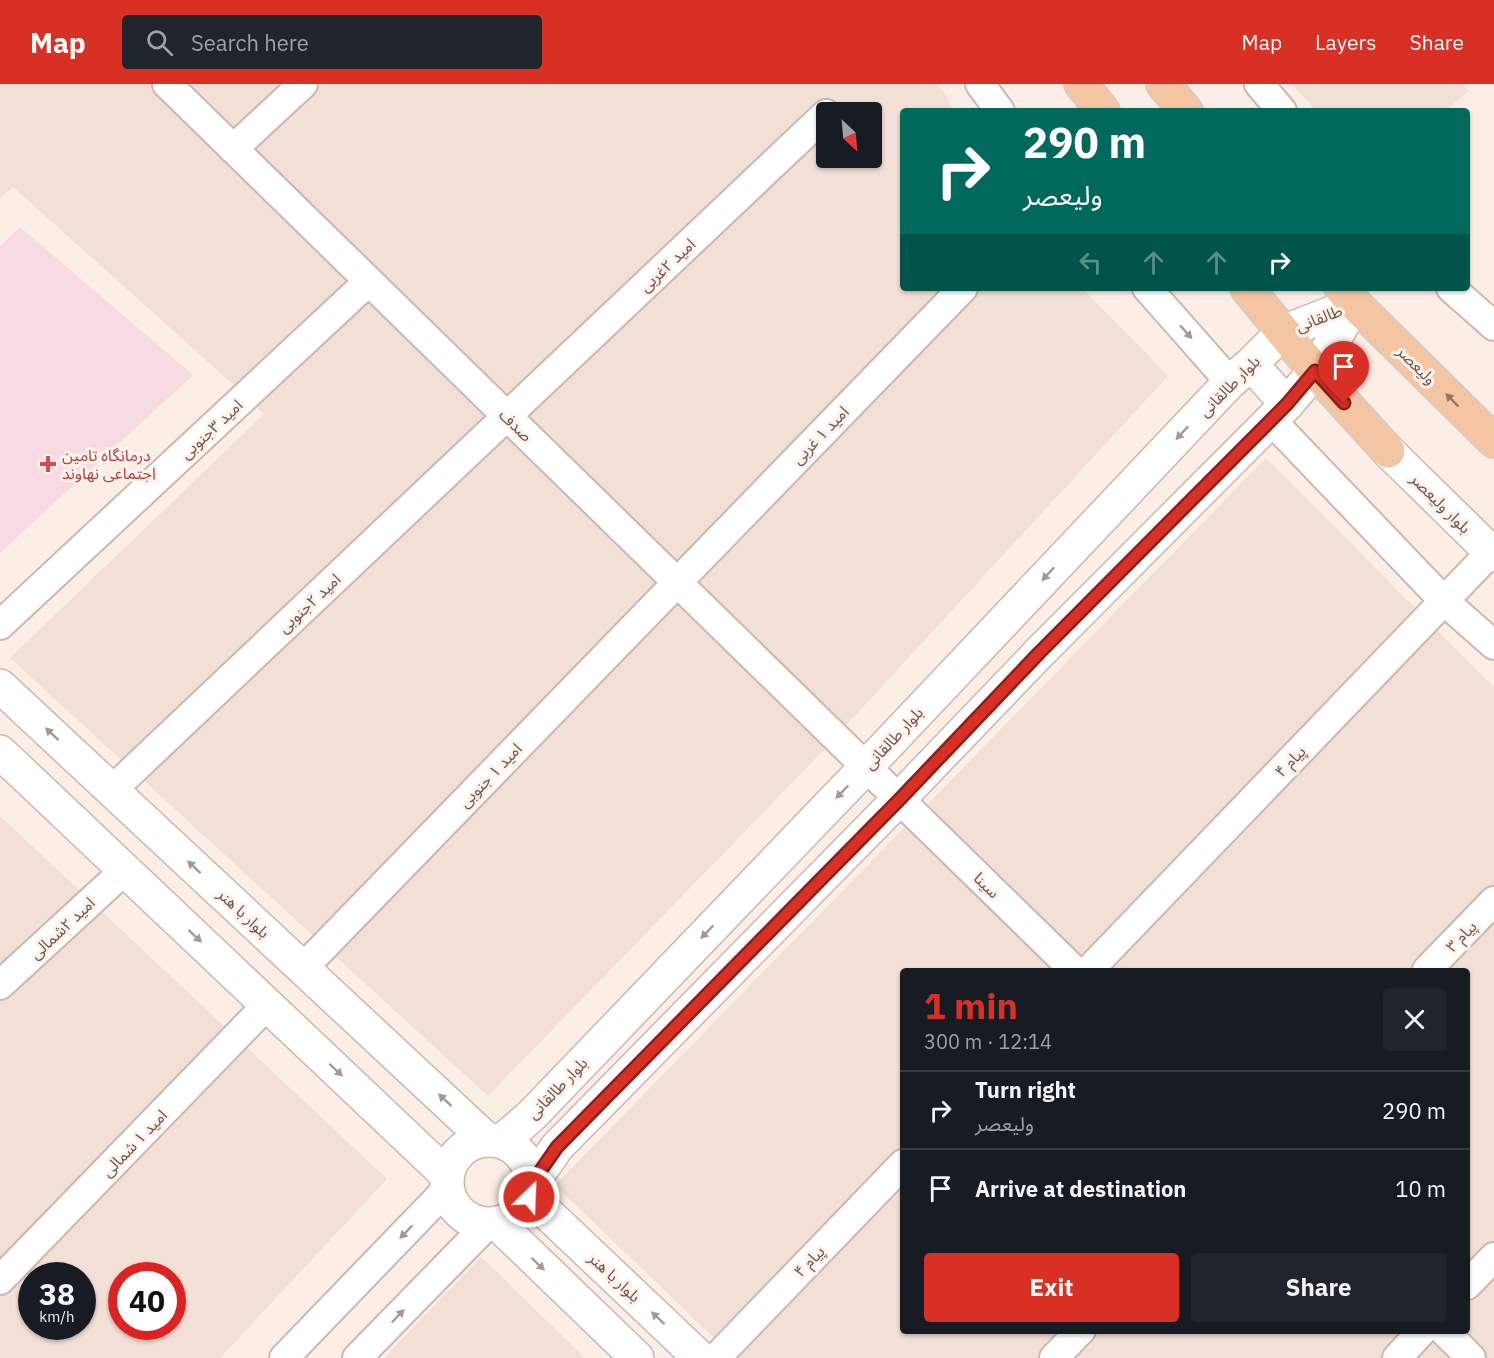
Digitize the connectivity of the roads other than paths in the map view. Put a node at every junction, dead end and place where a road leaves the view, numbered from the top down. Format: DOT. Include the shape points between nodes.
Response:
graph roads {
  1 [pos="167,84"];
  2 [pos="303,84"];
  3 [pos="980,84"];
  4 [pos="1081,84"];
  5 [pos="1163,84"];
  6 [pos="1259,84"];
  7 [pos="998,108"];
  8 [pos="1101,108"];
  9 [pos="1183,108"];
  10 [pos="1279,108"];
  11 [pos="816,124"];
  12 [pos="233,149"];
  13 [pos="369,281"];
  14 [pos="960,291"];
  15 [pos="1150,291"];
  16 [pos="1249,291"];
  17 [pos="1454,291"];
  18 [pos="1348,296"];
  19 [pos="1494,326"];
  20 [pos="1283,332"];
  21 [pos="1315,371"];
  22 [pos="1241,373"];
  23 [pos="1279,412"];
  24 [pos="507,417"];
  25 [pos="1494,441"];
  26 [pos="1388,451"];
  27 [pos="1492,554"];
  28 [pos="677,582"];
  29 [pos="1444,601"];
  30 [pos="0,625"];
  31 [pos="1494,645"];
  32 [pos="0,686"];
  33 [pos="0,752"];
  34 [pos="866,767"];
  35 [pos="112,790"];
  36 [pos="899,800"];
  37 [pos="78,826"];
  38 [pos="125,870"];
  39 [pos="1494,901"];
  40 [pos="303,968"];
  41 [pos="1072,968"];
  42 [pos="1091,968"];
  43 [pos="1429,968"];
  44 [pos="0,985"];
  45 [pos="267,1005"];
  46 [pos="494,1140"];
  47 [pos="900,1167"];
  48 [pos="447,1182"];
  49 [pos="530,1190"];
  50 [pos="492,1224"];
  51 [pos="1494,1257"];
  52 [pos="0,1280"];
  53 [pos="1470,1282"];
  54 [pos="1077,1334"];
  55 [pos="1419,1334"];
  56 [pos="1447,1334"];
  57 [pos="284,1358"];
  58 [pos="357,1358"];
  59 [pos="637,1358"];
  60 [pos="700,1358"];
  61 [pos="716,1358"];
  62 [pos="1054,1358"];
  63 [pos="1396,1358"];
  64 [pos="1471,1358"];
  1 -- 12 [label="street, صدف"];
  2 -- 12 [label="street"];
  3 -- 7 [label="street"];
  4 -- 8 [label="main road"];
  5 -- 9 [label="main road"];
  6 -- 10 [label="street"];
  11 -- 24 [label="street, امید ۲غربی"];
  12 -- 13 [label="street, صدف"];
  13 -- 24 [label="street, صدف"];
  13 -- 30 [label="street, امید ۳جنوبی"];
  14 -- 28 [label="street, امید ۱ غربی"];
  15 -- 22 [label="street, one-way"];
  16 -- 20 [label="main road"];
  17 -- 19 [label="street"];
  18 -- 20 [label="street, طالقانی"];
  18 -- 21 [label="street"];
  25 -- 18 [label="main road, ولیعصر, one-way"];
  20 -- 21 [label="main road"];
  20 -- 22 [label="street, بلوار طالقانی"];
  21 -- 23 [label="street"];
  21 -- 26 [label="main road"];
  22 -- 23 [label="street"];
  22 -- 34 [label="street, بلوار طالقانی, one-way"];
  23 -- 29 [label="street"];
  23 -- 36 [label="street"];
  24 -- 28 [label="street, صدف"];
  24 -- 35 [label="street, امید ۲جنوبی"];
  26 -- 27 [label="street, بلوار ولیعصر"];
  27 -- 29 [label="street, پیام ۴"];
  28 -- 34 [label="street, صدف"];
  28 -- 40 [label="street, امید ۱ جنوبی"];
  29 -- 31 [label="street"];
  29 -- 42 [label="street, پیام ۴"];
  35 -- 32 [label="street, بلوار با هنر, one-way"];
  33 -- 37 [label="street"];
  34 -- 36 [label="street, سینا"];
  34 -- 46 [label="street, بلوار طالقانی, one-way" via="540,1106"];
  35 -- 37 [label="street"];
  40 -- 35 [label="street, بلوار با هنر, one-way"];
  36 -- 41 [label="street, سینا"];
  36 -- 49 [label="street" via="557,1147"];
  37 -- 38 [label="street"];
  38 -- 44 [label="street, امید ۲شمالی"];
  38 -- 45 [label="street, one-way"];
  39 -- 43 [label="street, پیام ۳"];
  40 -- 45 [label="street"];
  46 -- 40 [label="street, بلوار با هنر, one-way"];
  45 -- 48 [label="street, one-way"];
  45 -- 52 [label="street, امید ۱ شمالی"];
  46 -- 48 [label="street" via="473,1143 461,1150 452,1161"];
  46 -- 49 [label="street" via="514,1148 524,1158 530,1170"];
  47 -- 61 [label="street, پیام ۴"];
  48 -- 50 [label="street" via="452,1203 461,1214 473,1222"];
  48 -- 57 [label="street, one-way"];
  49 -- 50 [label="street" via="513,1217"];
  60 -- 49 [label="street, بلوار با هنر, one-way"];
  58 -- 50 [label="street, one-way"];
  50 -- 59 [label="street, one-way"];
  51 -- 53 [label="street"];
  54 -- 62 [label="street"];
  55 -- 63 [label="street"];
  56 -- 64 [label="street"];
}
